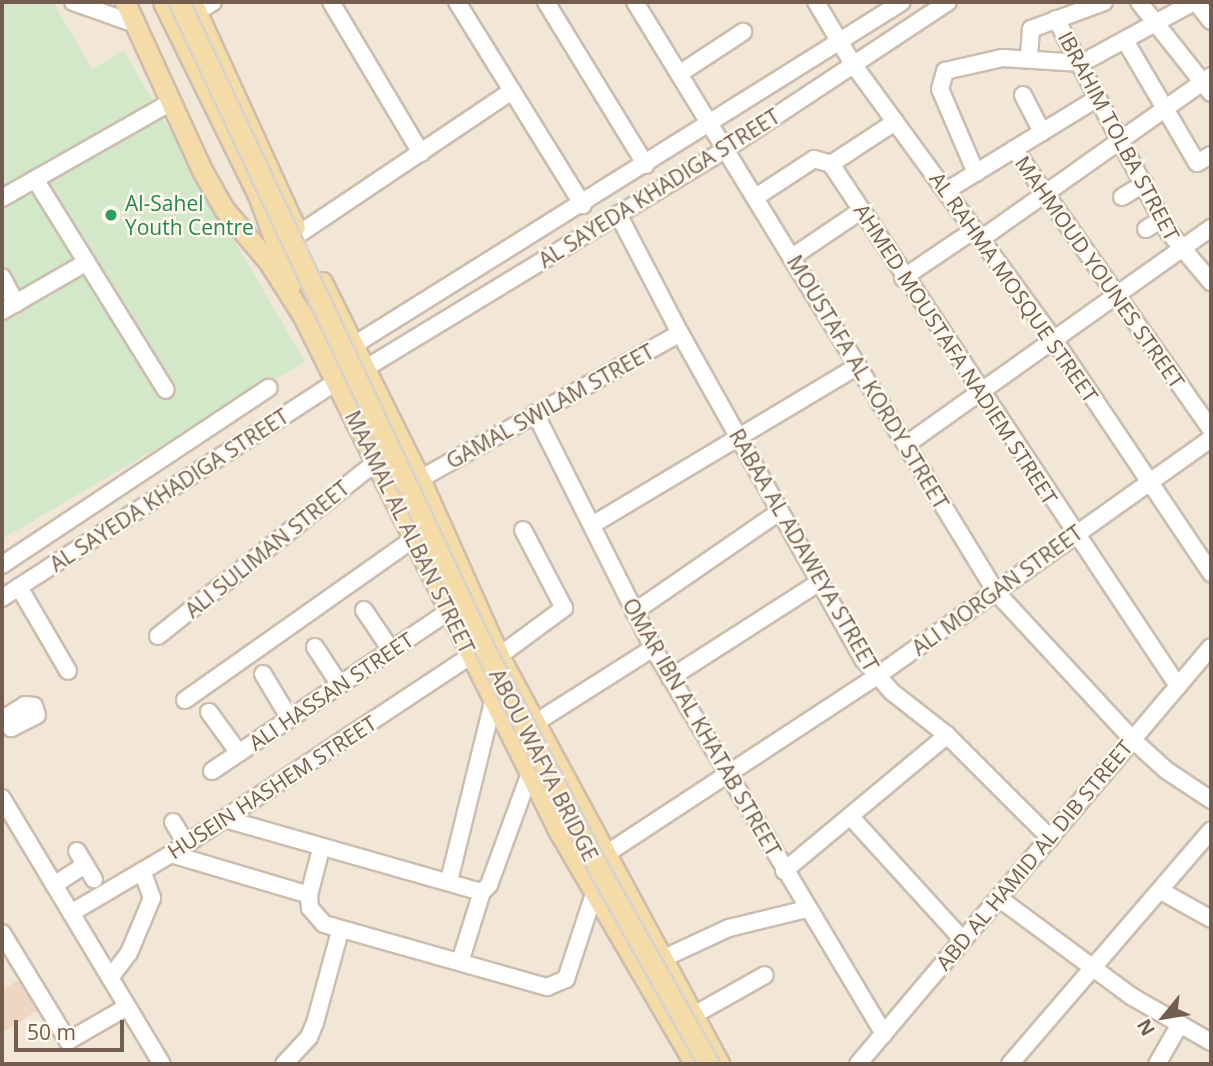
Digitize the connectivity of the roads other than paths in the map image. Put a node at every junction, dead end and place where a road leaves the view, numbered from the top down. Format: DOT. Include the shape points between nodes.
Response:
graph roads {
  1 [pos="125,2"];
  2 [pos="163,2"];
  3 [pos="179,2"];
  4 [pos="331,2"];
  5 [pos="457,2"];
  6 [pos="546,2"];
  7 [pos="635,2"];
  8 [pos="816,2"];
  9 [pos="902,2"];
  10 [pos="947,2"];
  11 [pos="1104,2"];
  12 [pos="1139,2"];
  13 [pos="1195,2"];
  14 [pos="79,3"];
  15 [pos="201,5"];
  16 [pos="104,8"];
  17 [pos="1056,19"];
  18 [pos="1211,22"];
  19 [pos="135,24"];
  20 [pos="1157,25"];
  21 [pos="192,32"];
  22 [pos="743,32"];
  23 [pos="839,41"];
  24 [pos="1126,42"];
  25 [pos="1029,57"];
  26 [pos="1082,63"];
  27 [pos="853,64"];
  28 [pos="679,74"];
  29 [pos="1208,83"];
  30 [pos="512,91"];
  31 [pos="1023,95"];
  32 [pos="1098,98"];
  33 [pos="171,102"];
  34 [pos="1164,107"];
  35 [pos="895,122"];
  36 [pos="710,124"];
  37 [pos="1042,132"];
  38 [pos="1121,140"];
  39 [pos="726,149"];
  40 [pos="1014,149"];
  41 [pos="421,153"];
  42 [pos="1206,159"];
  43 [pos="831,164"];
  44 [pos="646,165"];
  45 [pos="976,173"];
  46 [pos="36,179"];
  47 [pos="1144,184"];
  48 [pos="946,191"];
  49 [pos="1045,191"];
  50 [pos="755,197"];
  51 [pos="1122,197"];
  52 [pos="2,198"];
  53 [pos="587,202"];
  54 [pos="862,210"];
  55 [pos="612,217"];
  56 [pos="1162,219"];
  57 [pos="295,226"];
  58 [pos="1211,228"];
  59 [pos="1146,229"];
  60 [pos="977,234"];
  61 [pos="1182,253"];
  62 [pos="792,257"];
  63 [pos="87,262"];
  64 [pos="2,277"];
  65 [pos="904,278"];
  66 [pos="1211,282"];
  67 [pos="1118,297"];
  68 [pos="9,307"];
  69 [pos="303,316"];
  70 [pos="680,333"];
  71 [pos="1055,341"];
  72 [pos="354,345"];
  73 [pos="858,366"];
  74 [pos="366,368"];
  75 [pos="337,381"];
  76 [pos="268,388"];
  77 [pos="166,390"];
  78 [pos="981,394"];
  79 [pos="535,413"];
  80 [pos="393,428"];
  81 [pos="1211,429"];
  82 [pos="738,438"];
  83 [pos="1211,439"];
  84 [pos="368,443"];
  85 [pos="907,444"];
  86 [pos="376,462"];
  87 [pos="420,479"];
  88 [pos="1149,484"];
  89 [pos="779,512"];
  90 [pos="592,525"];
  91 [pos="523,530"];
  92 [pos="1075,535"];
  93 [pos="415,538"];
  94 [pos="2,565"];
  95 [pos="1211,573"];
  96 [pos="818,583"];
  97 [pos="19,587"];
  98 [pos="996,592"];
  99 [pos="2,598"];
  100 [pos="364,610"];
  101 [pos="449,611"];
  102 [pos="634,612"];
  103 [pos="158,636"];
  104 [pos="315,647"];
  105 [pos="1211,647"];
  106 [pos="653,648"];
  107 [pos="391,650"];
  108 [pos="470,656"];
  109 [pos="499,656"];
  110 [pos="68,671"];
  111 [pos="262,674"];
  112 [pos="877,676"];
  113 [pos="670,678"];
  114 [pos="340,685"];
  115 [pos="1178,686"];
  116 [pos="185,700"];
  117 [pos="493,702"];
  118 [pos="209,712"];
  119 [pos="290,719"];
  120 [pos="535,723"];
  121 [pos="947,735"];
  122 [pos="1132,739"];
  123 [pos="239,753"];
  124 [pos="212,771"];
  125 [pos="530,773"];
  126 [pos="726,773"];
  127 [pos="2,798"];
  128 [pos="1211,800"];
  129 [pos="850,816"];
  130 [pos="225,819"];
  131 [pos="173,822"];
  132 [pos="1211,830"];
  133 [pos="1051,838"];
  134 [pos="186,844"];
  135 [pos="321,849"];
  136 [pos="606,854"];
  137 [pos="171,855"];
  138 [pos="85,865"];
  139 [pos="142,871"];
  140 [pos="784,871"];
  141 [pos="449,881"];
  142 [pos="54,885"];
  143 [pos="1161,891"];
  144 [pos="482,892"];
  145 [pos="594,894"];
  146 [pos="309,895"];
  147 [pos="1000,899"];
  148 [pos="807,909"];
  149 [pos="71,913"];
  150 [pos="1211,919"];
  151 [pos="340,931"];
  152 [pos="2,933"];
  153 [pos="962,939"];
  154 [pos="664,958"];
  155 [pos="460,962"];
  156 [pos="1094,968"];
  157 [pos="765,975"];
  158 [pos="110,978"];
  159 [pos="127,1007"];
  160 [pos="694,1016"];
  161 [pos="1180,1024"];
  162 [pos="884,1034"];
  163 [pos="1211,1042"];
  164 [pos="162,1064"];
  165 [pos="284,1064"];
  166 [pos="695,1064"];
  167 [pos="709,1064"];
  168 [pos="720,1064"];
  169 [pos="859,1064"];
  170 [pos="1010,1064"];
  171 [pos="1157,1064"];
  1 -- 19 [label="main road, MAAMAL AL ALBAN STREET"];
  2 -- 69 [label="main road" via="258,195"];
  3 -- 21 [label="main road, ABOU WAFYA BRIDGE, bridge"];
  4 -- 41 [label="street"];
  5 -- 30 [label="street, RABAA AL ADAWEYA STREET"];
  6 -- 44 [label="street"];
  7 -- 28 [label="street, MOUSTAFA AL KORDY STREET"];
  8 -- 23 [label="street, AL RAHMA MOSQUE STREET"];
  9 -- 23 [label="street, AL SAYEDA KHADIGA STREET"];
  10 -- 27 [label="street, AL SAYEDA KHADIGA STREET"];
  11 -- 17 [label="street"];
  12 -- 20 [label="street"];
  13 -- 18 [label="street"];
  13 -- 20 [label="street"];
  14 -- 16 [label="street"];
  15 -- 57 [label="main road, MAAMAL AL ALBAN STREET"];
  16 -- 19 [label="street"];
  17 -- 25 [label="street" via="1031,29"];
  17 -- 26 [label="street, IBRAHIM TOLBA STREET"];
  19 -- 33 [label="main road, MAAMAL AL ALBAN STREET"];
  20 -- 24 [label="street"];
  20 -- 29 [label="street"];
  21 -- 57 [label="main road, bridge" via="204,44"];
  21 -- 167 [label="main road, ABOU WAFYA BRIDGE, bridge" via="503,685 602,875"];
  22 -- 28 [label="street"];
  23 -- 27 [label="street, AL RAHMA MOSQUE STREET"];
  23 -- 36 [label="street, AL SAYEDA KHADIGA STREET"];
  24 -- 26 [label="street"];
  24 -- 34 [label="street"];
  25 -- 26 [label="street"];
  25 -- 45 [label="street" via="951,68 941,76 940,89"];
  26 -- 32 [label="street, IBRAHIM TOLBA STREET"];
  27 -- 35 [label="street, AL RAHMA MOSQUE STREET"];
  27 -- 39 [label="street, AL SAYEDA KHADIGA STREET"];
  28 -- 36 [label="street, MOUSTAFA AL KORDY STREET"];
  29 -- 34 [label="street"];
  30 -- 41 [label="street"];
  30 -- 53 [label="street, RABAA AL ADAWEYA STREET"];
  31 -- 37 [label="street"];
  32 -- 37 [label="street"];
  32 -- 38 [label="street, IBRAHIM TOLBA STREET"];
  33 -- 46 [label="street"];
  33 -- 69 [label="main road, MAAMAL AL ALBAN STREET" via="224,209 268,261"];
  34 -- 38 [label="street"];
  34 -- 42 [label="street" via="1197,163"];
  35 -- 43 [label="street"];
  35 -- 48 [label="street, AL RAHMA MOSQUE STREET"];
  36 -- 39 [label="street, MOUSTAFA AL KORDY STREET"];
  36 -- 44 [label="street, AL SAYEDA KHADIGA STREET"];
  37 -- 40 [label="street"];
  38 -- 47 [label="street, IBRAHIM TOLBA STREET"];
  38 -- 49 [label="street"];
  39 -- 50 [label="street, MOUSTAFA AL KORDY STREET"];
  39 -- 55 [label="street, AL SAYEDA KHADIGA STREET"];
  40 -- 45 [label="street"];
  40 -- 49 [label="street, MAHMOUD YOUNES STREET"];
  41 -- 57 [label="street"];
  43 -- 50 [label="street" via="814,159"];
  43 -- 54 [label="street, AHMED MOUSTAFA NADIEM STREET"];
  44 -- 53 [label="street, AL SAYEDA KHADIGA STREET"];
  45 -- 48 [label="street"];
  46 -- 52 [label="street"];
  46 -- 63 [label="street"];
  47 -- 51 [label="street"];
  47 -- 56 [label="street, IBRAHIM TOLBA STREET"];
  48 -- 60 [label="street, AL RAHMA MOSQUE STREET"];
  49 -- 60 [label="street"];
  49 -- 67 [label="street, MAHMOUD YOUNES STREET"];
  50 -- 62 [label="street, MOUSTAFA AL KORDY STREET"];
  53 -- 55 [label="street, RABAA AL ADAWEYA STREET"];
  53 -- 72 [label="street, AL SAYEDA KHADIGA STREET"];
  54 -- 62 [label="street"];
  54 -- 65 [label="street, AHMED MOUSTAFA NADIEM STREET"];
  55 -- 70 [label="street, RABAA AL ADAWEYA STREET"];
  55 -- 74 [label="street, AL SAYEDA KHADIGA STREET"];
  56 -- 59 [label="street"];
  56 -- 61 [label="street, IBRAHIM TOLBA STREET"];
  57 -- 72 [label="main road, MAAMAL AL ALBAN STREET"];
  58 -- 61 [label="street"];
  60 -- 65 [label="street"];
  60 -- 71 [label="street, AL RAHMA MOSQUE STREET"];
  61 -- 66 [label="street, IBRAHIM TOLBA STREET"];
  61 -- 67 [label="street"];
  62 -- 73 [label="street, MOUSTAFA AL KORDY STREET"];
  63 -- 68 [label="street"];
  63 -- 77 [label="street"];
  64 -- 68 [label="street"];
  65 -- 78 [label="street, AHMED MOUSTAFA NADIEM STREET"];
  67 -- 71 [label="street"];
  67 -- 81 [label="street, MAHMOUD YOUNES STREET"];
  69 -- 75 [label="main road, MAAMAL AL ALBAN STREET"];
  70 -- 79 [label="street, GAMAL SWILAM STREET"];
  70 -- 82 [label="street, RABAA AL ADAWEYA STREET"];
  71 -- 78 [label="street"];
  71 -- 88 [label="street, AL RAHMA MOSQUE STREET"];
  72 -- 74 [label="main road, MAAMAL AL ALBAN STREET"];
  73 -- 82 [label="street"];
  73 -- 85 [label="street, MOUSTAFA AL KORDY STREET"];
  74 -- 80 [label="main road, MAAMAL AL ALBAN STREET"];
  75 -- 84 [label="main road, MAAMAL AL ALBAN STREET"];
  75 -- 97 [label="street, AL SAYEDA KHADIGA STREET"];
  76 -- 94 [label="street"];
  78 -- 85 [label="street"];
  78 -- 92 [label="street, AHMED MOUSTAFA NADIEM STREET"];
  79 -- 87 [label="street, GAMAL SWILAM STREET"];
  79 -- 90 [label="street, OMAR IBN AL KHATAB STREET"];
  80 -- 84 [label="main road"];
  80 -- 87 [label="main road, MAAMAL AL ALBAN STREET"];
  82 -- 89 [label="street, RABAA AL ADAWEYA STREET"];
  82 -- 90 [label="street"];
  83 -- 88 [label="street, ALI MORGAN STREET"];
  84 -- 86 [label="main road, MAAMAL AL ALBAN STREET"];
  85 -- 98 [label="street, MOUSTAFA AL KORDY STREET"];
  86 -- 93 [label="main road, MAAMAL AL ALBAN STREET"];
  86 -- 103 [label="street, ALI SULIMAN STREET"];
  87 -- 109 [label="main road, MAAMAL AL ALBAN STREET"];
  88 -- 92 [label="street, ALI MORGAN STREET"];
  88 -- 95 [label="street, AL RAHMA MOSQUE STREET"];
  89 -- 96 [label="street, RABAA AL ADAWEYA STREET"];
  89 -- 102 [label="street"];
  90 -- 102 [label="street, OMAR IBN AL KHATAB STREET"];
  91 -- 109 [label="street" via="564,608"];
  92 -- 98 [label="street, ALI MORGAN STREET"];
  92 -- 115 [label="street, AHMED MOUSTAFA NADIEM STREET"];
  93 -- 101 [label="main road, MAAMAL AL ALBAN STREET"];
  93 -- 116 [label="street"];
  96 -- 112 [label="street, RABAA AL ADAWEYA STREET"];
  96 -- 113 [label="street"];
  97 -- 99 [label="street, AL SAYEDA KHADIGA STREET"];
  97 -- 110 [label="street"];
  98 -- 112 [label="street, ALI MORGAN STREET"];
  98 -- 122 [label="street, MOUSTAFA AL KORDY STREET"];
  100 -- 107 [label="street"];
  101 -- 107 [label="street, ALI HASSAN STREET"];
  101 -- 108 [label="main road, MAAMAL AL ALBAN STREET"];
  102 -- 106 [label="street, OMAR IBN AL KHATAB STREET"];
  104 -- 114 [label="street"];
  105 -- 115 [label="street, ABD AL HAMID AL DIB STREET"];
  106 -- 113 [label="street, OMAR IBN AL KHATAB STREET"];
  106 -- 120 [label="street"];
  107 -- 114 [label="street, ALI HASSAN STREET"];
  108 -- 117 [label="main road, MAAMAL AL ALBAN STREET"];
  108 -- 130 [label="street, HUSEIN HASHEM STREET"];
  109 -- 120 [label="main road, MAAMAL AL ALBAN STREET"];
  111 -- 119 [label="street"];
  112 -- 121 [label="street, RABAA AL ADAWEYA STREET"];
  112 -- 126 [label="street, ALI MORGAN STREET"];
  113 -- 126 [label="street, OMAR IBN AL KHATAB STREET"];
  114 -- 119 [label="street, ALI HASSAN STREET"];
  115 -- 122 [label="street, ABD AL HAMID AL DIB STREET"];
  117 -- 125 [label="main road, MAAMAL AL ALBAN STREET"];
  117 -- 141 [label="street"];
  118 -- 123 [label="street"];
  119 -- 123 [label="street, ALI HASSAN STREET"];
  120 -- 136 [label="main road, MAAMAL AL ALBAN STREET"];
  121 -- 129 [label="street"];
  121 -- 133 [label="street, RABAA AL ADAWEYA STREET"];
  122 -- 128 [label="street, MOUSTAFA AL KORDY STREET"];
  122 -- 133 [label="street, ABD AL HAMID AL DIB STREET"];
  123 -- 124 [label="street, ALI HASSAN STREET"];
  125 -- 144 [label="street" via="489,885"];
  125 -- 145 [label="main road, MAAMAL AL ALBAN STREET"];
  126 -- 136 [label="street, ALI MORGAN STREET"];
  126 -- 140 [label="street, OMAR IBN AL KHATAB STREET"];
  127 -- 142 [label="street"];
  129 -- 140 [label="street"];
  129 -- 153 [label="street"];
  130 -- 134 [label="street, HUSEIN HASHEM STREET"];
  130 -- 135 [label="street"];
  131 -- 134 [label="street"];
  132 -- 143 [label="street"];
  133 -- 147 [label="street, ABD AL HAMID AL DIB STREET"];
  134 -- 137 [label="street, HUSEIN HASHEM STREET"];
  135 -- 141 [label="street"];
  135 -- 146 [label="street"];
  136 -- 154 [label="main road, MAAMAL AL ALBAN STREET"];
  137 -- 139 [label="street, HUSEIN HASHEM STREET"];
  137 -- 146 [label="street"];
  138 -- 142 [label="street"];
  139 -- 149 [label="street, HUSEIN HASHEM STREET"];
  139 -- 158 [label="street" via="152,898 129,953"];
  140 -- 148 [label="street, OMAR IBN AL KHATAB STREET"];
  141 -- 144 [label="street"];
  142 -- 149 [label="street"];
  143 -- 150 [label="street"];
  143 -- 156 [label="street"];
  144 -- 155 [label="street"];
  145 -- 155 [label="street" via="561,985 547,987"];
  145 -- 166 [label="main road, MAAMAL AL ALBAN STREET"];
  146 -- 151 [label="street" via="315,916"];
  147 -- 153 [label="street, ABD AL HAMID AL DIB STREET"];
  147 -- 156 [label="street"];
  148 -- 154 [label="street" via="729,928"];
  148 -- 162 [label="street, OMAR IBN AL KHATAB STREET"];
  149 -- 158 [label="street"];
  151 -- 155 [label="street"];
  151 -- 165 [label="street" via="315,1023 309,1037"];
  152 -- 159 [label="street" via="68,1041"];
  153 -- 162 [label="street, ABD AL HAMID AL DIB STREET"];
  154 -- 160 [label="main road, MAAMAL AL ALBAN STREET"];
  156 -- 161 [label="street"];
  156 -- 170 [label="street"];
  157 -- 160 [label="street"];
  158 -- 159 [label="street"];
  159 -- 164 [label="street"];
  160 -- 168 [label="main road, MAAMAL AL ALBAN STREET"];
  161 -- 163 [label="street"];
  161 -- 171 [label="street"];
  162 -- 169 [label="street, ABD AL HAMID AL DIB STREET"];
}
